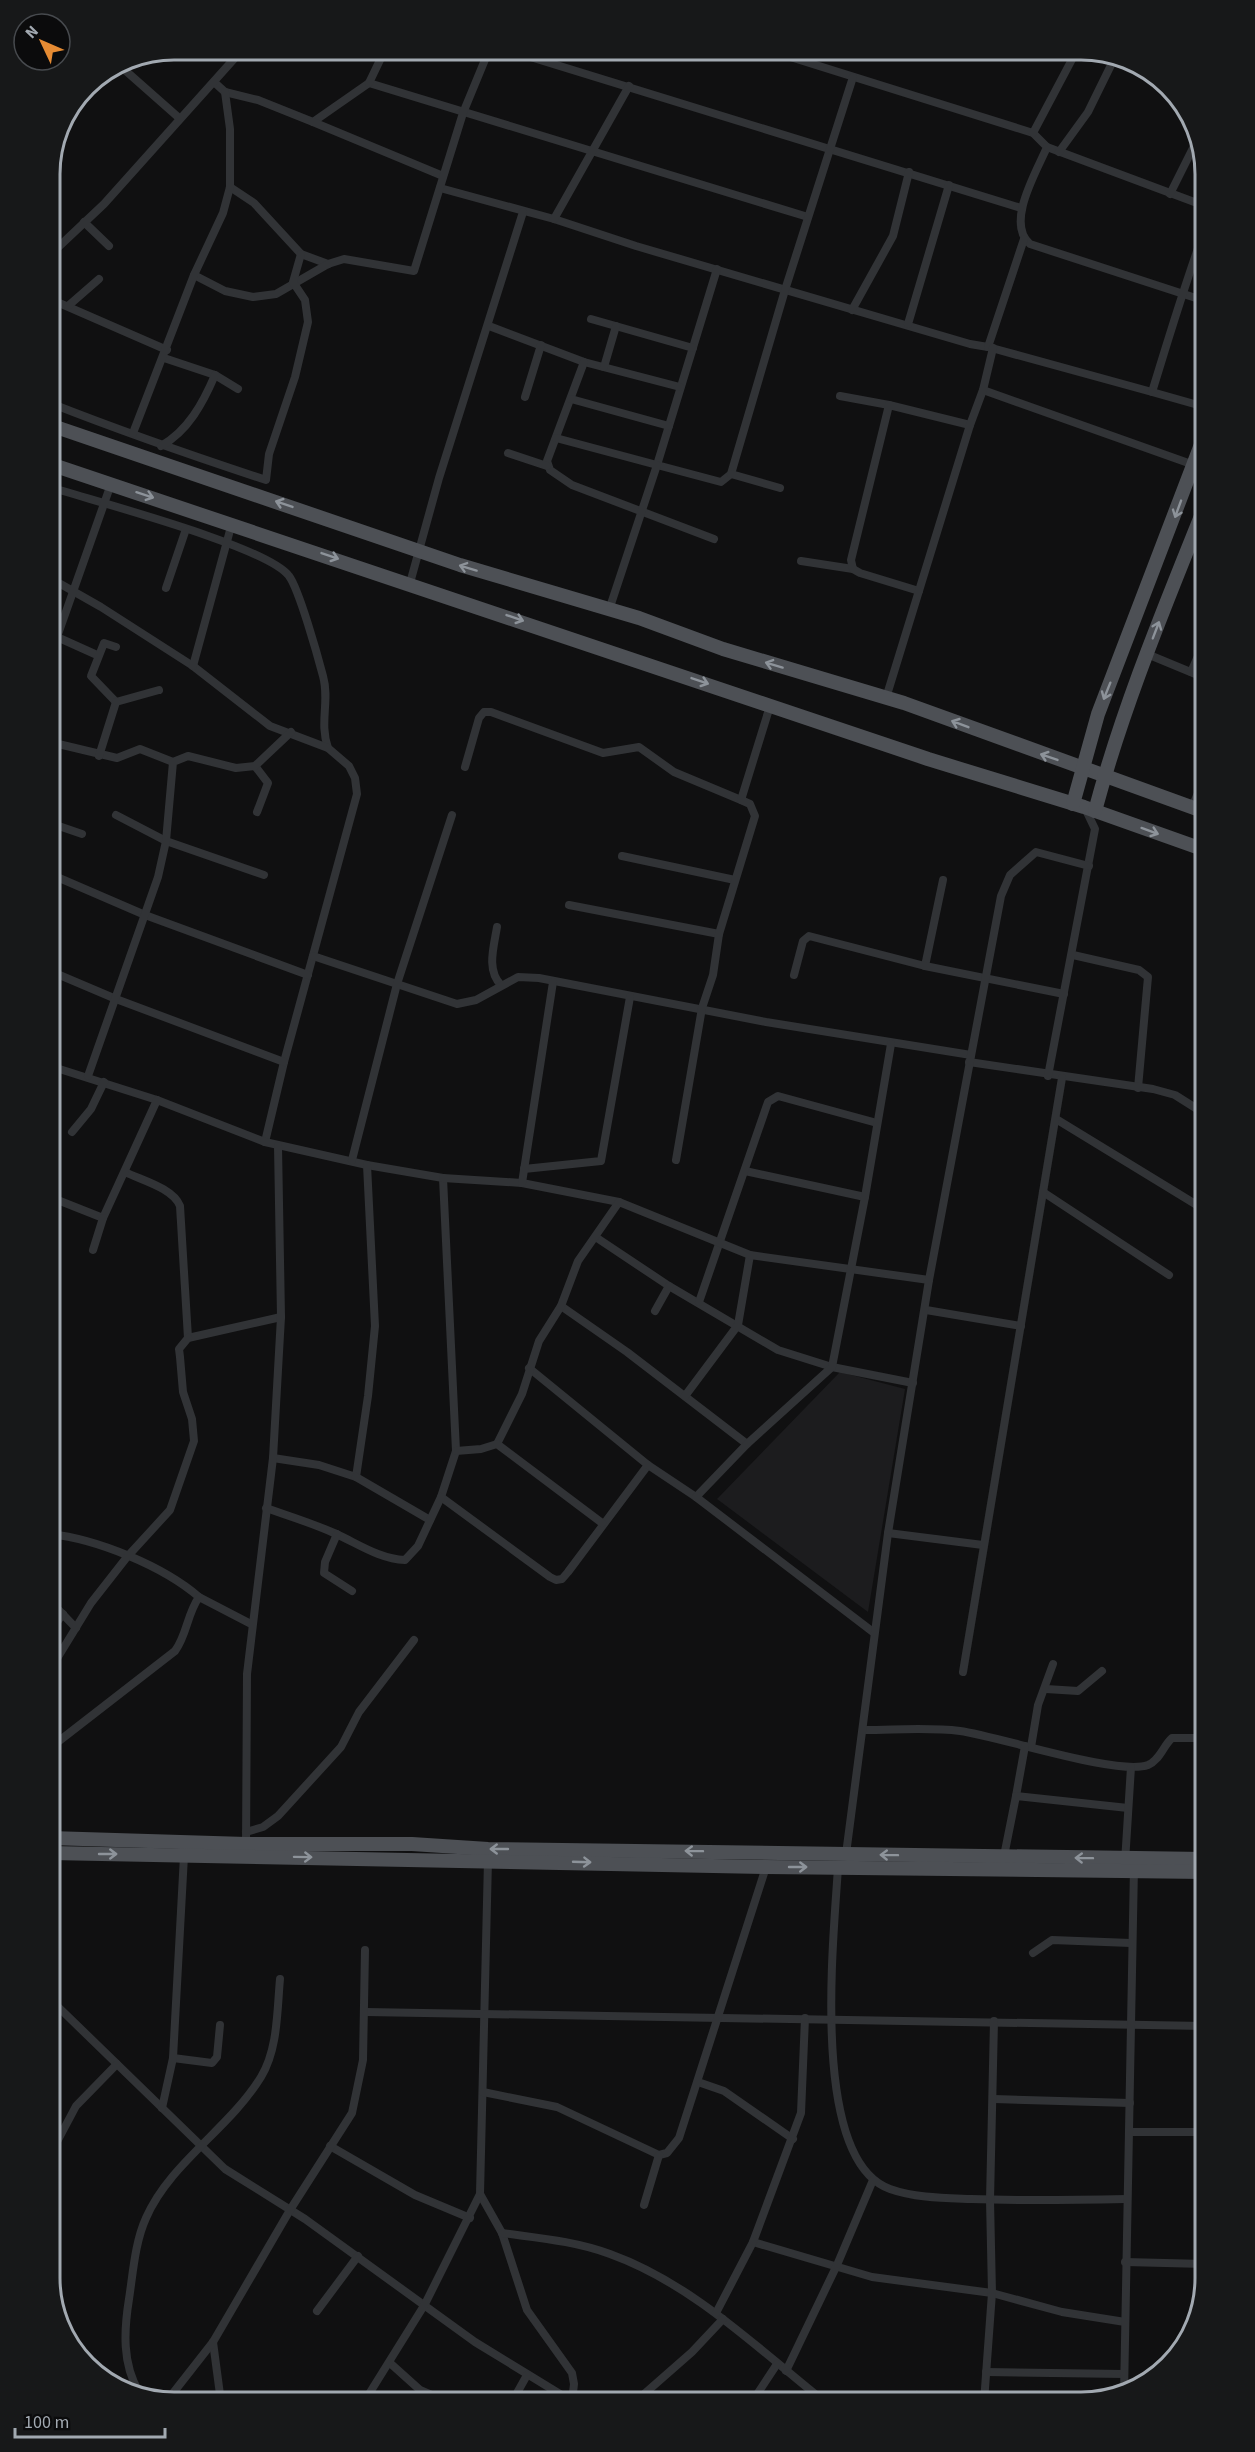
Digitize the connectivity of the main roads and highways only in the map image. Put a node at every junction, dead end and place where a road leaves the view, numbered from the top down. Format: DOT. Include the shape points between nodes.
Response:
graph roads {
  1 [pos="60,428"];
  2 [pos="1195,462"];
  3 [pos="60,467"];
  4 [pos="1195,534"];
  5 [pos="1083,769"];
  6 [pos="1104,776"];
  7 [pos="1084,807"];
  8 [pos="1195,808"];
  9 [pos="1195,846"];
  10 [pos="60,1838"];
  11 [pos="246,1844"];
  12 [pos="60,1853"];
  13 [pos="1195,1860"];
  14 [pos="1129,1864"];
  15 [pos="1195,1871"];
  5 -- 1 [label="main road, one-way" via="886,698 419,550"];
  2 -- 5 [label="main road, one-way" via="1098,714"];
  3 -- 7 [label="main road, one-way" via="770,706"];
  6 -- 4 [label="main road, one-way"];
  5 -- 6 [label="main road"];
  5 -- 7 [label="main road"];
  6 -- 7 [label="main road"];
  6 -- 8 [label="main road"];
  7 -- 9 [label="main road, one-way"];
  10 -- 11 [label="main road"];
  12 -- 11 [label="main road, one-way" via="184,1856"];
  14 -- 11 [label="main road, one-way" via="1004,1856"];
  11 -- 14 [label="main road, one-way" via="488,1860 766,1868"];
  13 -- 14 [label="main road"];
  14 -- 15 [label="main road"];
}
